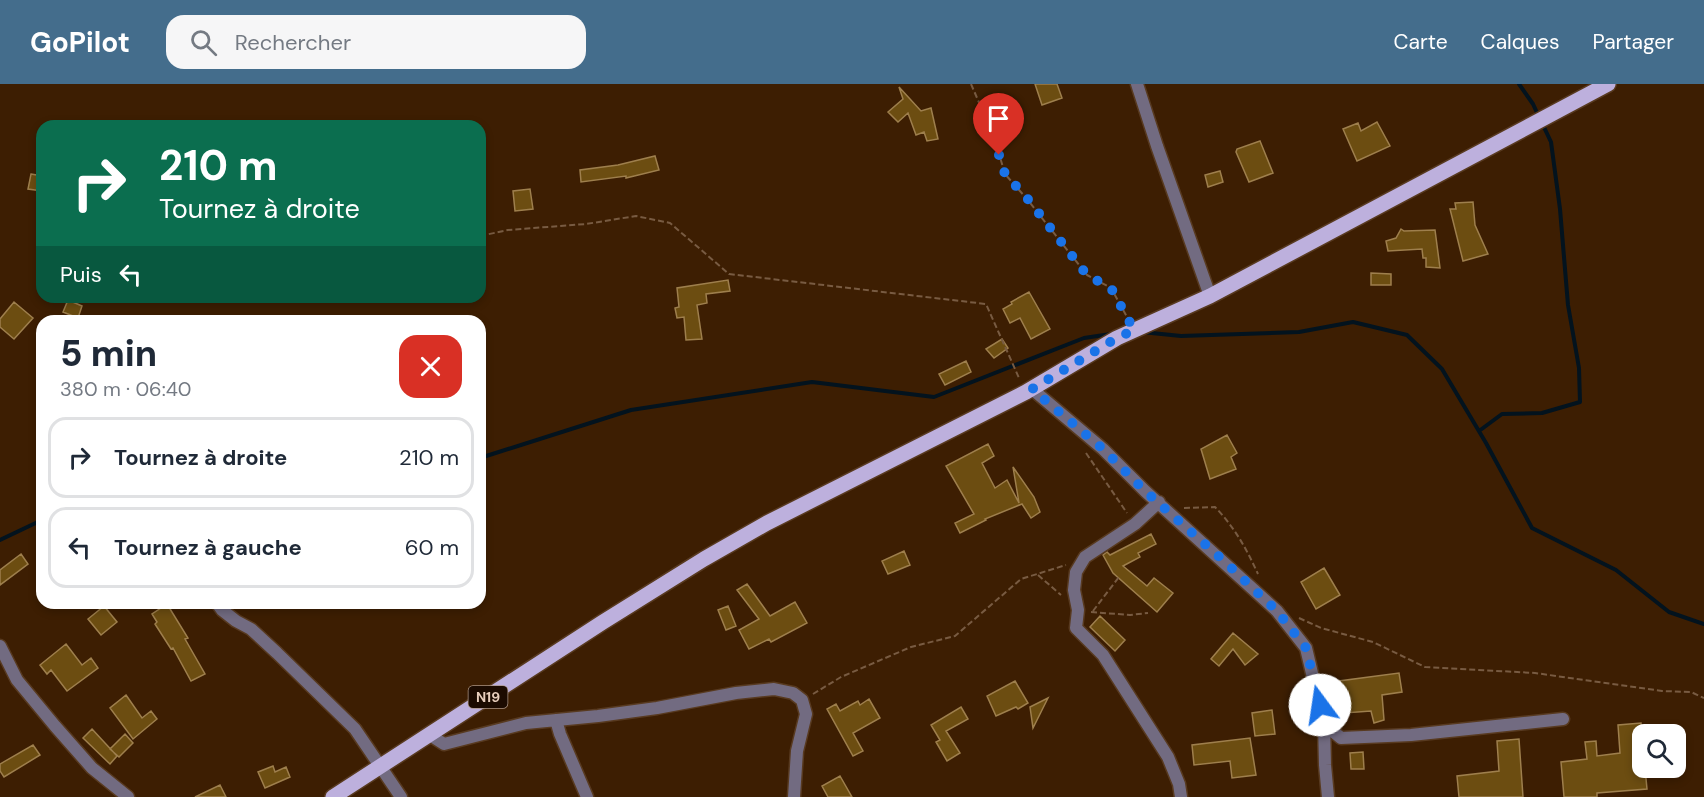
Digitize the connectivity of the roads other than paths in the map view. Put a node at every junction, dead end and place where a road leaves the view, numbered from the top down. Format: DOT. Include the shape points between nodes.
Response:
graph roads {
  1 [pos="1137,84"];
  2 [pos="1608,84"];
  3 [pos="1210,296"];
  4 [pos="1029,391"];
  5 [pos="1159,502"];
  6 [pos="221,609"];
  7 [pos="0,646"];
  8 [pos="1563,719"];
  9 [pos="556,720"];
  10 [pos="1324,724"];
  11 [pos="430,735"];
  12 [pos="380,767"];
  13 [pos="128,797"];
  14 [pos="333,797"];
  15 [pos="401,797"];
  16 [pos="587,797"];
  17 [pos="794,797"];
  18 [pos="1181,797"];
  19 [pos="1328,797"];
  1 -- 3 [label="street"];
  2 -- 3 [label="main road, N19"];
  3 -- 4 [label="main road, N19" via="1117,338"];
  4 -- 5 [label="street" via="1103,449"];
  4 -- 11 [label="main road, N19" via="826,492 704,559"];
  5 -- 10 [label="street" via="1277,611 1306,648"];
  5 -- 18 [label="street" via="1135,524 1085,557 1076,572 1076,628 1103,655 1168,757"];
  6 -- 12 [label="street" via="251,629 326,699 354,729"];
  7 -- 13 [label="street" via="17,680 55,726 92,768"];
  8 -- 10 [label="street" via="1341,738"];
  9 -- 11 [label="street" via="526,723 444,744"];
  9 -- 16 [label="street"];
  9 -- 17 [label="street" via="657,708 736,693 774,689 793,693 802,700 806,714 796,751"];
  10 -- 19 [label="street"];
  11 -- 12 [label="main road, N19"];
  12 -- 14 [label="main road, N19"];
  12 -- 15 [label="street"];
}
